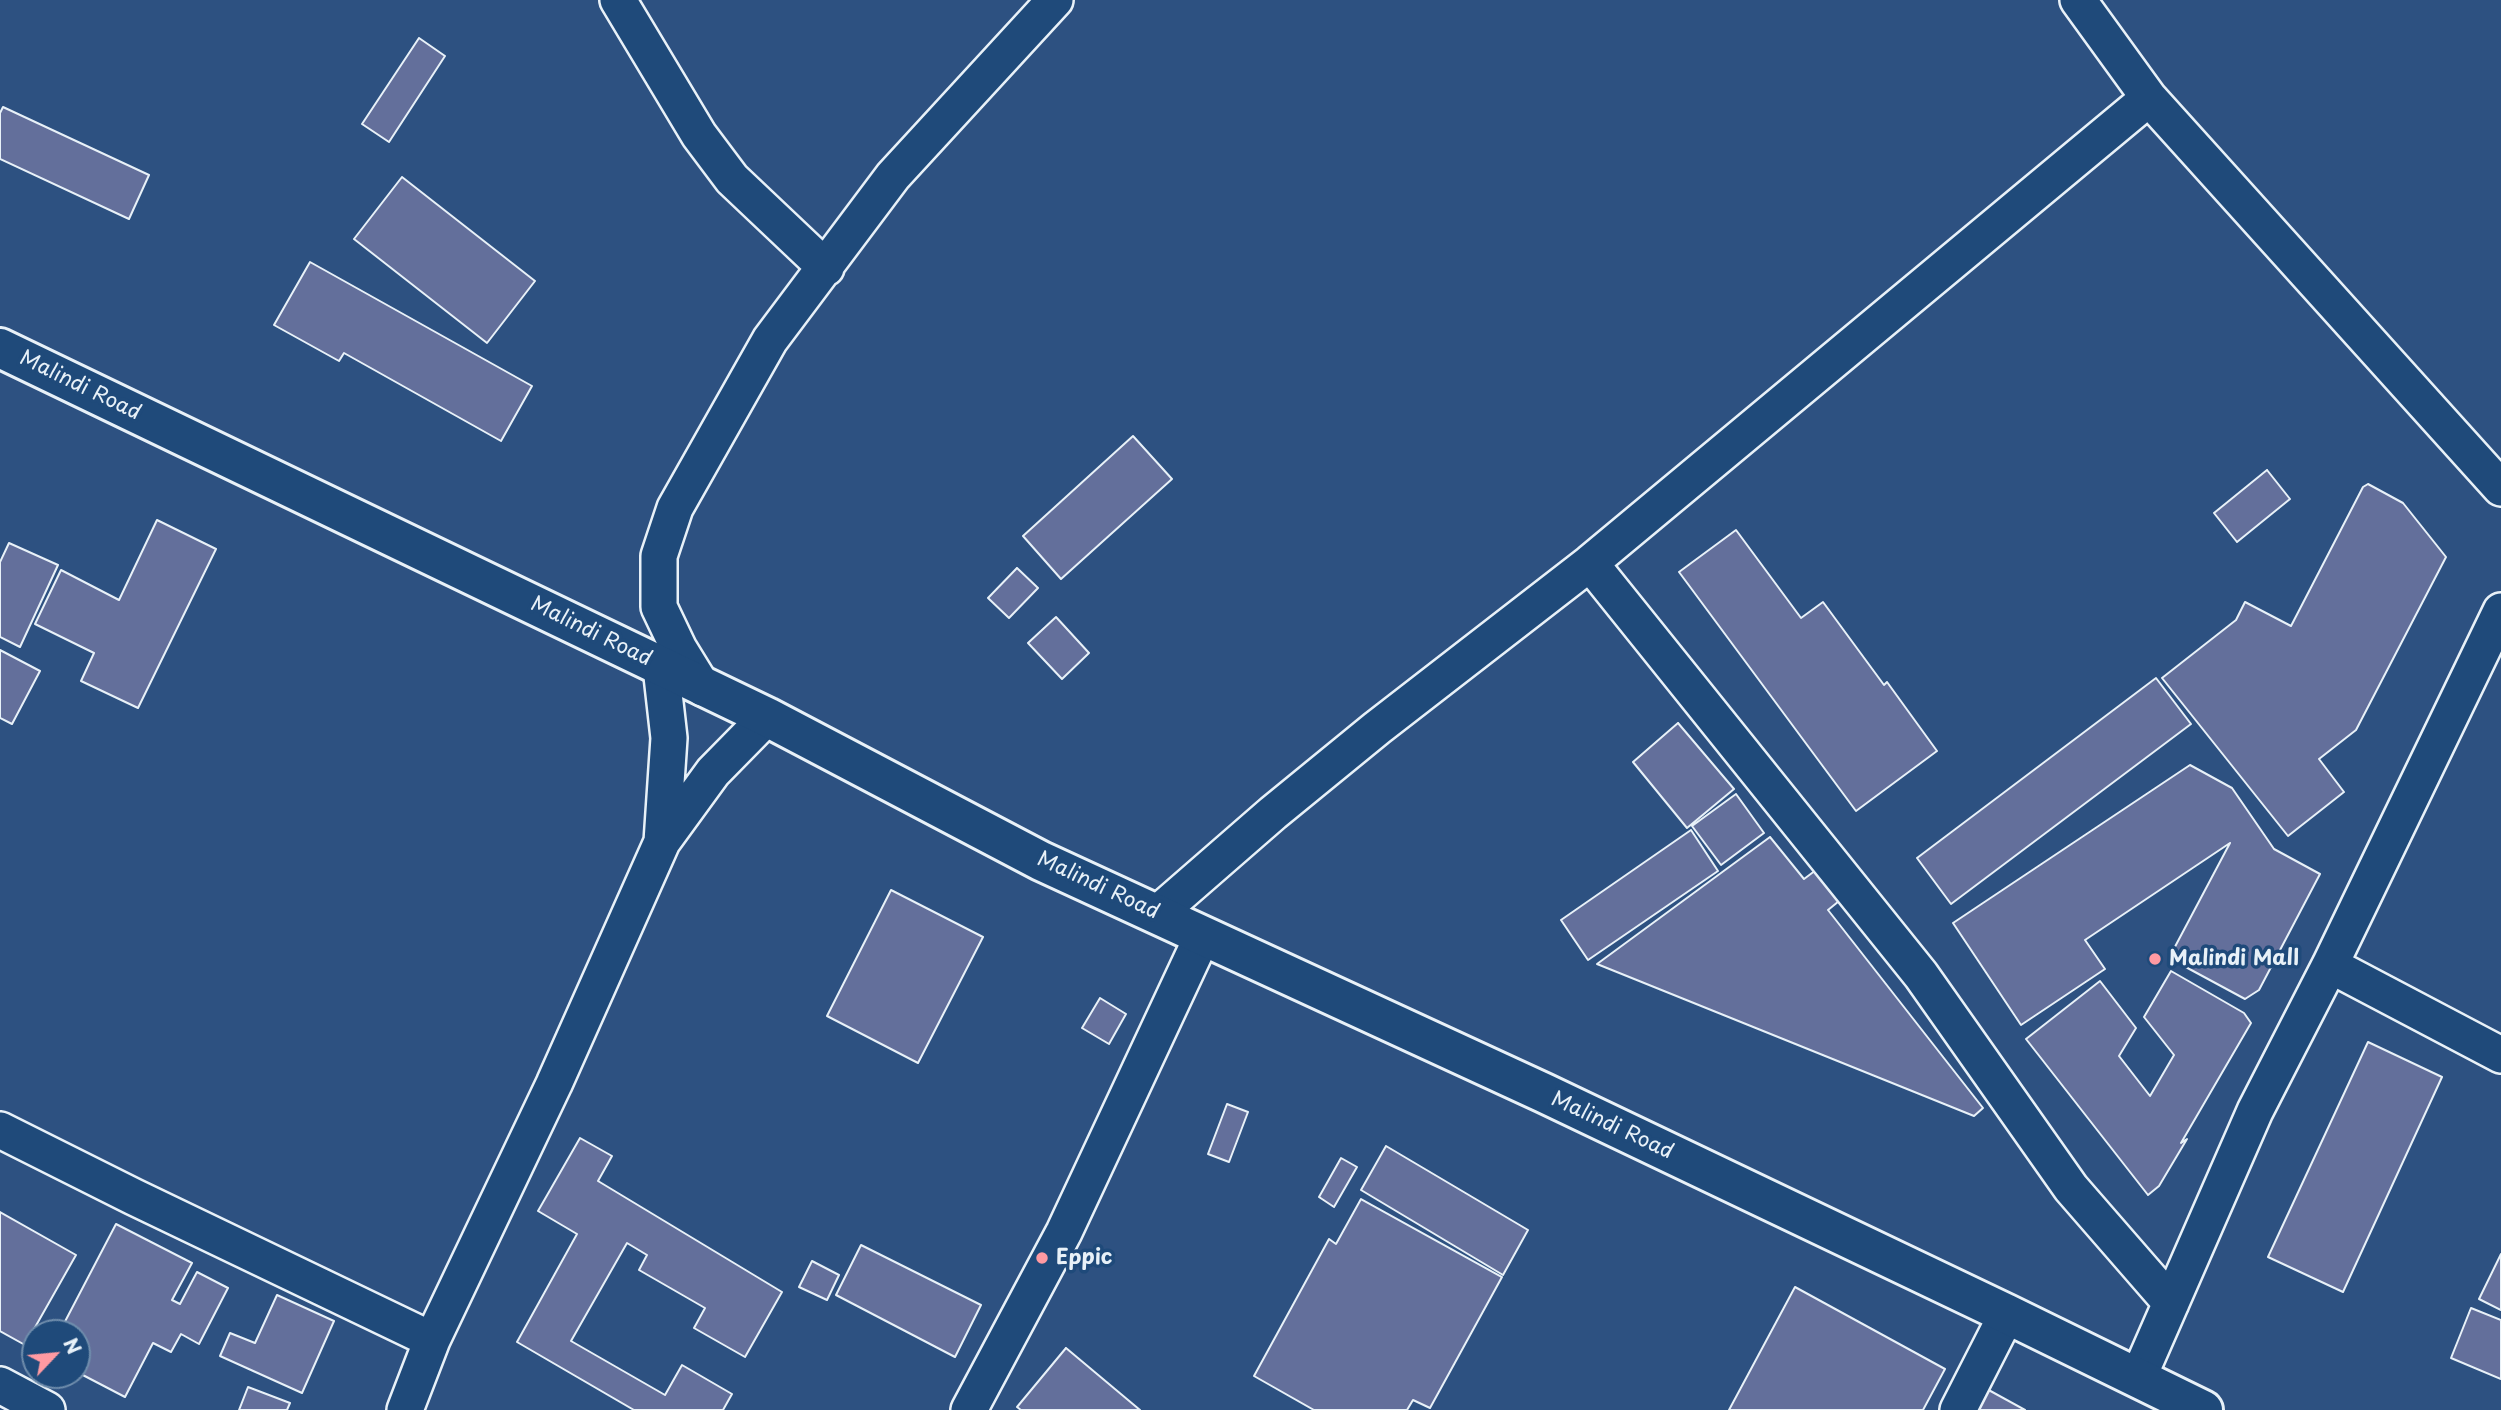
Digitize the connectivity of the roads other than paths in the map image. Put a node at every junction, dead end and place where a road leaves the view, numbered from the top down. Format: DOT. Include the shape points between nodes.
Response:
graph roads {
  1 [pos="618,0"];
  2 [pos="1055,0"];
  3 [pos="2078,0"];
  4 [pos="2149,98"];
  5 [pos="825,268"];
  6 [pos="0,348"];
  7 [pos="2501,488"];
  8 [pos="1590,563"];
  9 [pos="2501,611"];
  10 [pos="661,667"];
  11 [pos="703,688"];
  12 [pos="767,717"];
  13 [pos="662,842"];
  14 [pos="1157,914"];
  15 [pos="1203,935"];
  16 [pos="2330,965"];
  17 [pos="2501,1055"];
  18 [pos="0,1130"];
  19 [pos="2171,1303"];
  20 [pos="2007,1314"];
  21 [pos="432,1340"];
  22 [pos="2138,1378"];
  23 [pos="0,1385"];
  24 [pos="47,1410"];
  25 [pos="405,1410"];
  26 [pos="969,1410"];
  27 [pos="1958,1410"];
  28 [pos="2203,1410"];
  1 -- 5 [label="street" via="699,135 732,179"];
  2 -- 5 [label="street" via="893,176"];
  3 -- 4 [label="street"];
  4 -- 7 [label="street"];
  4 -- 8 [label="street"];
  5 -- 11 [label="street" via="763,351 675,508 659,556 659,607"];
  6 -- 10 [label="highway, Malindi Road"];
  8 -- 14 [label="street" via="1377,728"];
  8 -- 19 [label="street" via="1921,975 2071,1188"];
  9 -- 16 [label="street"];
  10 -- 11 [label="highway, Malindi Road"];
  10 -- 13 [label="street" via="669,738"];
  11 -- 12 [label="highway, Malindi Road"];
  12 -- 13 [label="street" via="713,772"];
  12 -- 14 [label="highway, Malindi Road" via="1041,861"];
  13 -- 21 [label="street"];
  14 -- 15 [label="highway, Malindi Road"];
  15 -- 20 [label="highway, Malindi Road"];
  15 -- 26 [label="street" via="1064,1232"];
  16 -- 17 [label="street"];
  16 -- 19 [label="street" via="2255,1111"];
  18 -- 21 [label="street"];
  19 -- 22 [label="street"];
  20 -- 22 [label="highway, Malindi Road"];
  20 -- 27 [label="street"];
  21 -- 25 [label="street"];
  22 -- 28 [label="highway, Malindi Road"];
  23 -- 24 [label="street"];
}
